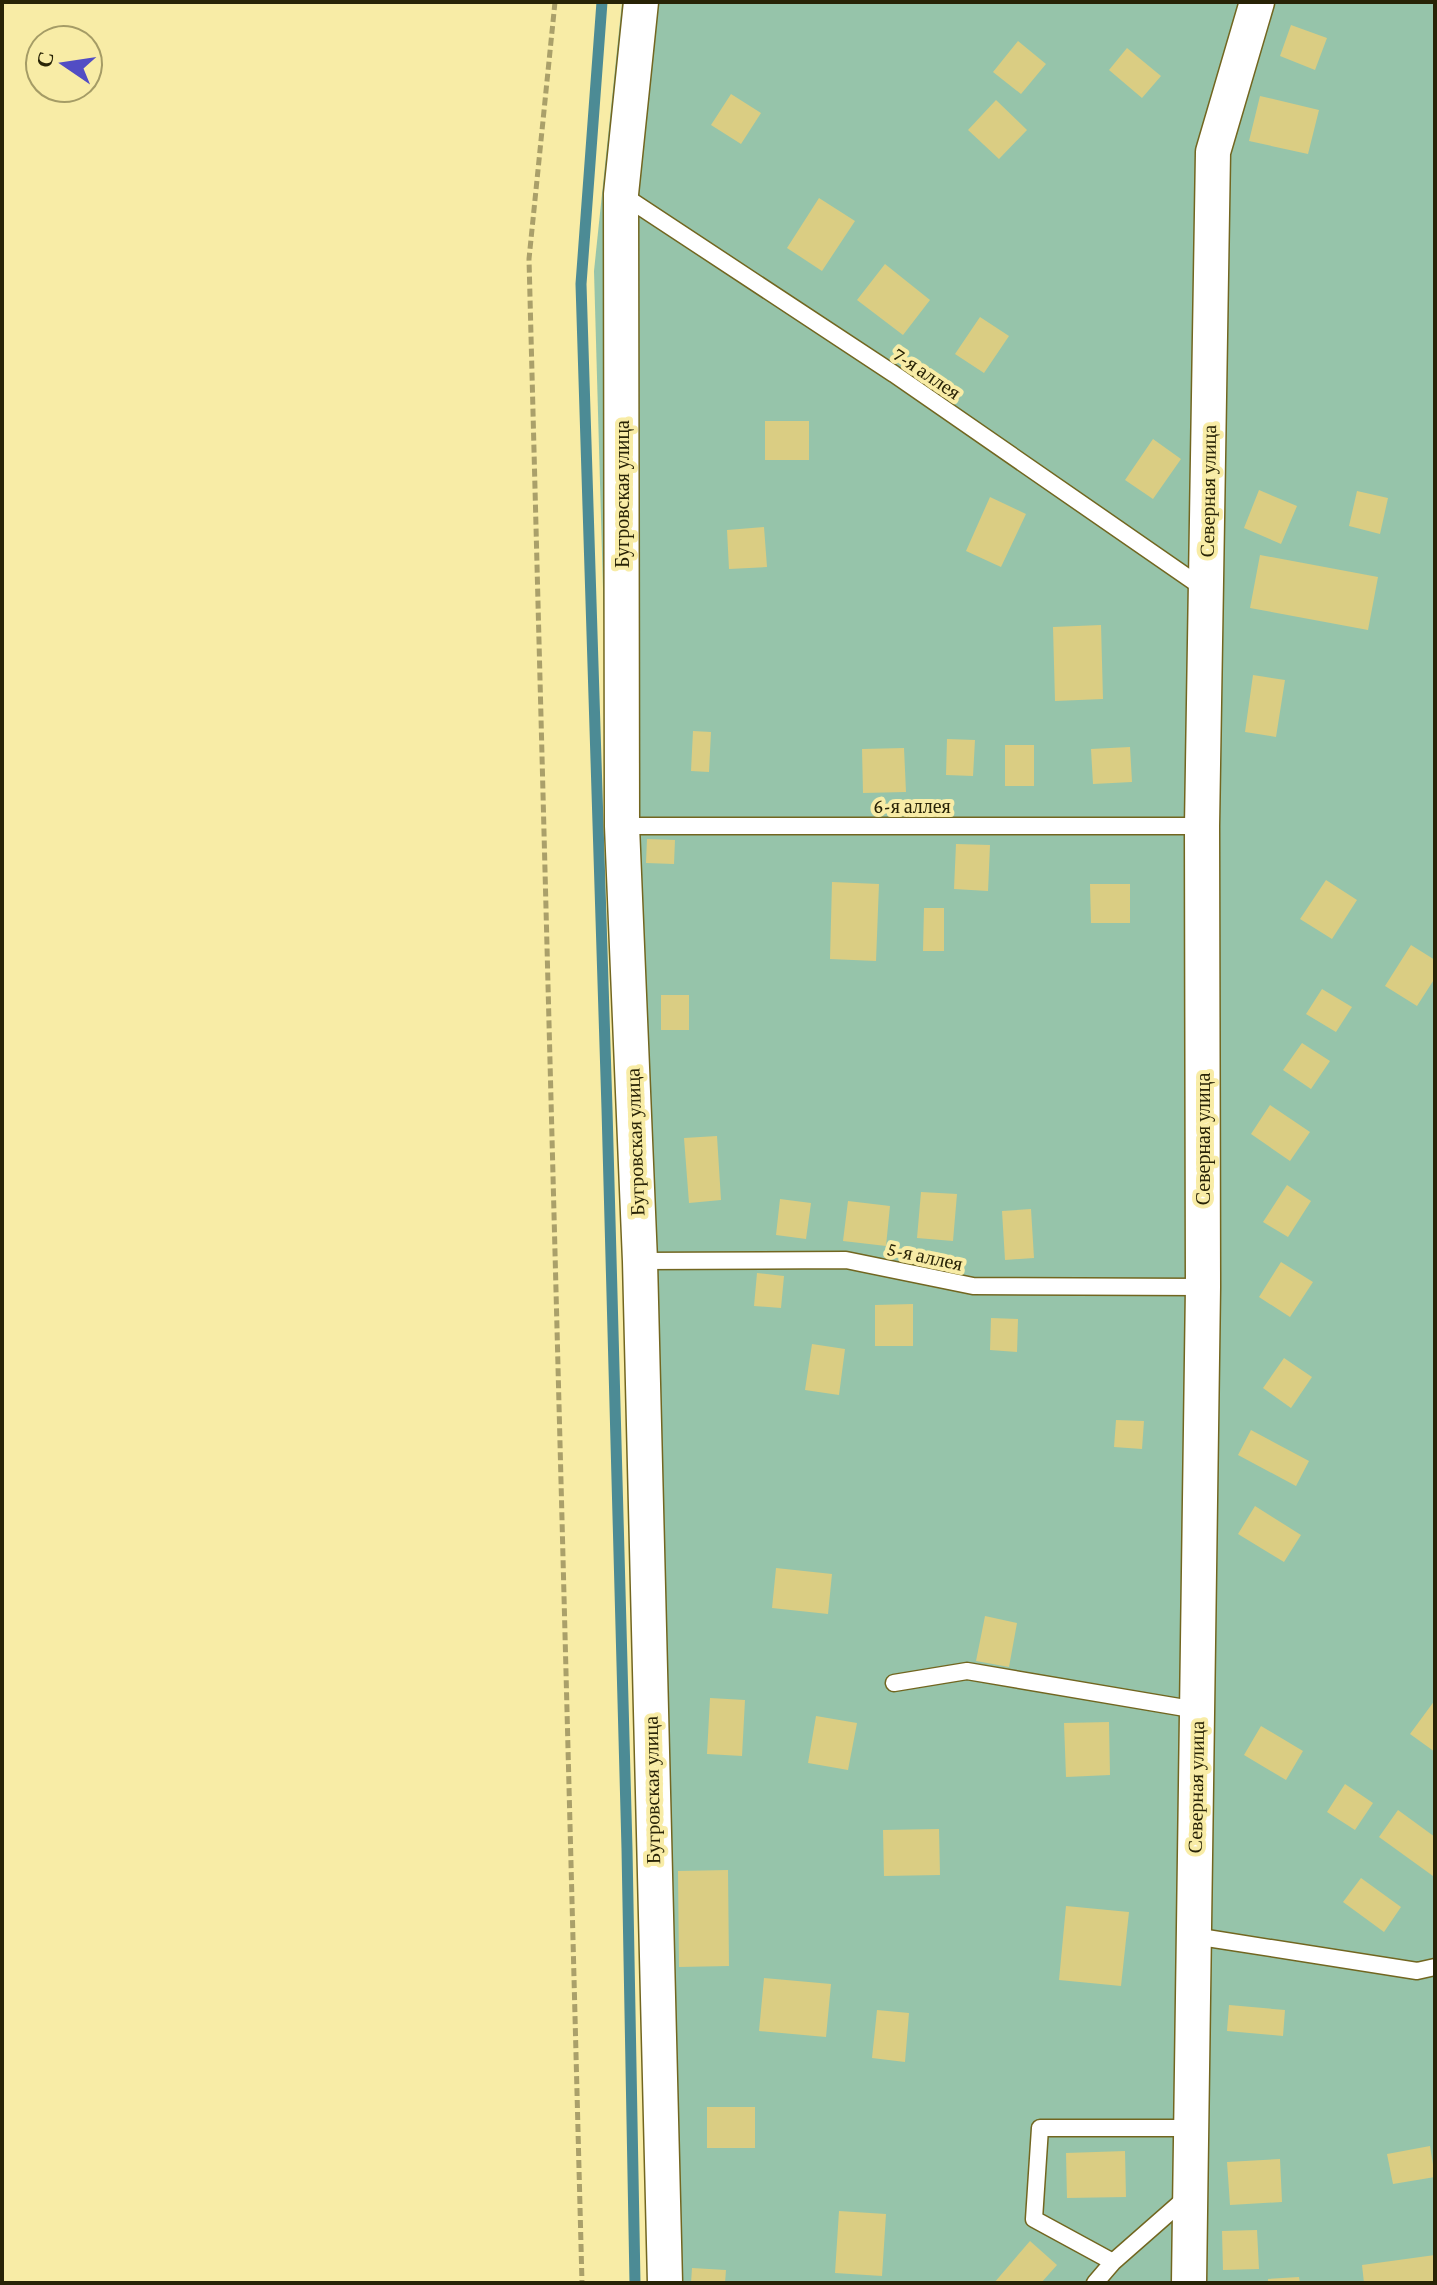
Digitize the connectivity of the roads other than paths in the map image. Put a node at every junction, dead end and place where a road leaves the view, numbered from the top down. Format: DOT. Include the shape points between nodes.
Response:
graph roads {
  1 [pos="641,2"];
  2 [pos="1257,2"];
  3 [pos="621,194"];
  4 [pos="1206,590"];
  5 [pos="622,826"];
  6 [pos="1202,826"];
  7 [pos="640,1261"];
  8 [pos="1203,1287"];
  9 [pos="894,1683"];
  10 [pos="1197,1710"];
  11 [pos="1194,1936"];
  12 [pos="1435,1967"];
  13 [pos="1191,2128"];
  14 [pos="1190,2195"];
  15 [pos="1113,2262"];
  16 [pos="665,2283"];
  17 [pos="1095,2283"];
  18 [pos="1189,2283"];
  1 -- 3 [label="street, Бугровская улица"];
  2 -- 4 [label="street, Северная улица" via="1213,152"];
  3 -- 4 [label="lane, 7-я аллея"];
  3 -- 5 [label="street, Бугровская улица"];
  4 -- 6 [label="street, Северная улица"];
  5 -- 6 [label="lane, 6-я аллея"];
  5 -- 7 [label="street, Бугровская улица"];
  6 -- 8 [label="street, Северная улица"];
  7 -- 8 [label="lane, 5-я аллея" via="846,1260 973,1286"];
  7 -- 16 [label="street, Бугровская улица"];
  8 -- 10 [label="street, Северная улица"];
  9 -- 10 [label="lane" via="967,1671"];
  10 -- 11 [label="street, Северная улица"];
  11 -- 12 [label="lane" via="1417,1971"];
  11 -- 13 [label="street, Северная улица"];
  13 -- 14 [label="street, Северная улица"];
  13 -- 15 [label="lane" via="1040,2128 1034,2219"];
  14 -- 15 [label="lane"];
  14 -- 18 [label="street, Северная улица"];
  15 -- 17 [label="lane"];
}
